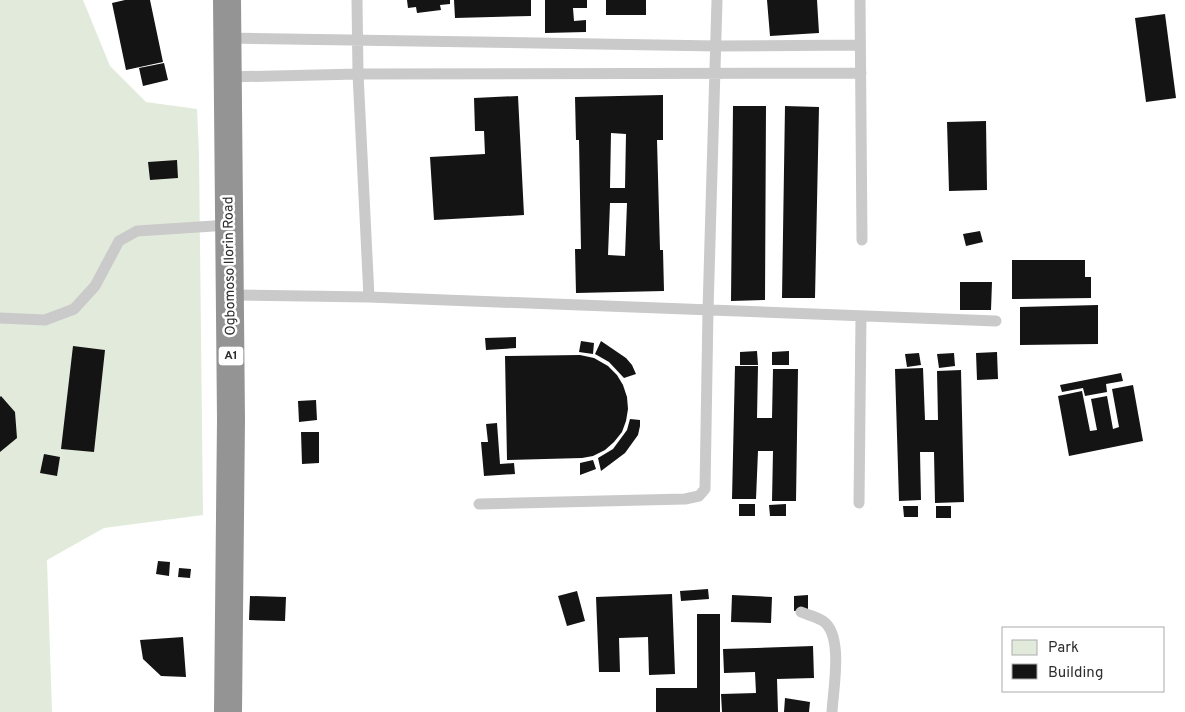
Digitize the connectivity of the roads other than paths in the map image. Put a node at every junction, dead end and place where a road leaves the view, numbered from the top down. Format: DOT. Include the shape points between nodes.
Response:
graph roads {
  1 [pos="227,0"];
  2 [pos="357,0"];
  3 [pos="718,0"];
  4 [pos="860,0"];
  5 [pos="227,38"];
  6 [pos="358,40"];
  7 [pos="860,45"];
  8 [pos="717,46"];
  9 [pos="716,73"];
  10 [pos="861,73"];
  11 [pos="358,74"];
  12 [pos="228,77"];
  13 [pos="229,225"];
  14 [pos="862,240"];
  15 [pos="230,295"];
  16 [pos="369,297"];
  17 [pos="708,310"];
  18 [pos="861,316"];
  19 [pos="0,318"];
  20 [pos="996,321"];
  21 [pos="859,503"];
  22 [pos="479,504"];
  23 [pos="801,612"];
  24 [pos="228,712"];
  25 [pos="832,712"];
  1 -- 5 [label="highway, Ogbomoso Ilorin Road / A1"];
  2 -- 6 [label="lane"];
  3 -- 8 [label="lane"];
  4 -- 7 [label="lane"];
  5 -- 6 [label="lane"];
  5 -- 12 [label="highway, Ogbomoso Ilorin Road / A1"];
  6 -- 8 [label="lane"];
  6 -- 11 [label="lane"];
  7 -- 8 [label="lane"];
  7 -- 10 [label="lane"];
  8 -- 9 [label="lane"];
  9 -- 10 [label="lane"];
  9 -- 11 [label="lane"];
  9 -- 17 [label="lane"];
  10 -- 14 [label="lane"];
  11 -- 12 [label="lane"];
  11 -- 16 [label="lane"];
  12 -- 13 [label="highway, Ogbomoso Ilorin Road / A1"];
  13 -- 15 [label="highway, Ogbomoso Ilorin Road / A1"];
  13 -- 19 [label="lane" via="136,231 118,241 94,286 74,309 45,320"];
  15 -- 16 [label="lane"];
  15 -- 24 [label="highway, Ogbomoso Ilorin Road / A1"];
  16 -- 17 [label="lane"];
  17 -- 18 [label="lane"];
  17 -- 22 [label="lane" via="705,489 698,496 686,499"];
  18 -- 20 [label="lane"];
  18 -- 21 [label="lane"];
  23 -- 25 [label="lane" via="824,622 832,632 836,646"];
}
